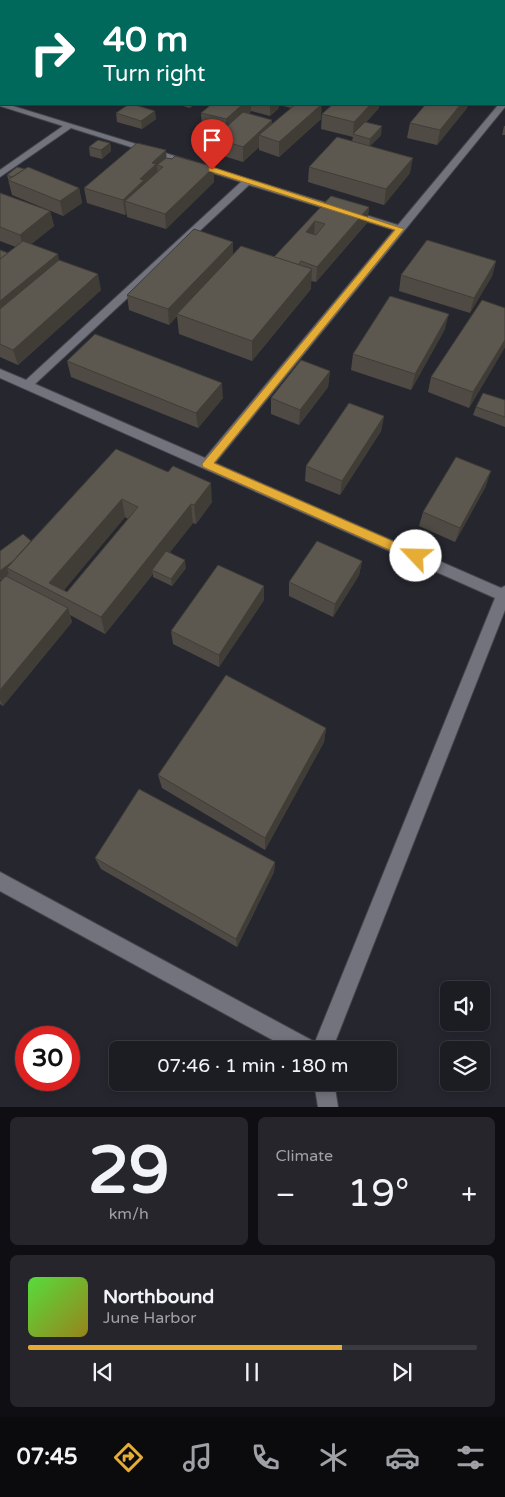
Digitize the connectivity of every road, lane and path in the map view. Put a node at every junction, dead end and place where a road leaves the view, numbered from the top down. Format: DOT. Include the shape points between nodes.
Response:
graph roads {
  1 [pos="7,105"];
  2 [pos="503,105"];
  3 [pos="70,125"];
  4 [pos="0,174"];
  5 [pos="248,181"];
  6 [pos="400,229"];
  7 [pos="0,373"];
  8 [pos="27,385"];
  9 [pos="207,464"];
  10 [pos="505,594"];
  11 [pos="0,881"];
  12 [pos="294,1041"];
  13 [pos="326,1041"];
  14 [pos="325,1091"];
  15 [pos="328,1107"];
  1 -- 3 [label="street"];
  2 -- 6 [label="street"];
  3 -- 4 [label="street"];
  3 -- 5 [label="street"];
  5 -- 6 [label="street"];
  5 -- 8 [label="street"];
  6 -- 9 [label="street"];
  7 -- 8 [label="street"];
  8 -- 9 [label="street"];
  9 -- 10 [label="street"];
  10 -- 13 [label="street"];
  11 -- 12 [label="street"];
  14 -- 15 [label="street"];
}
